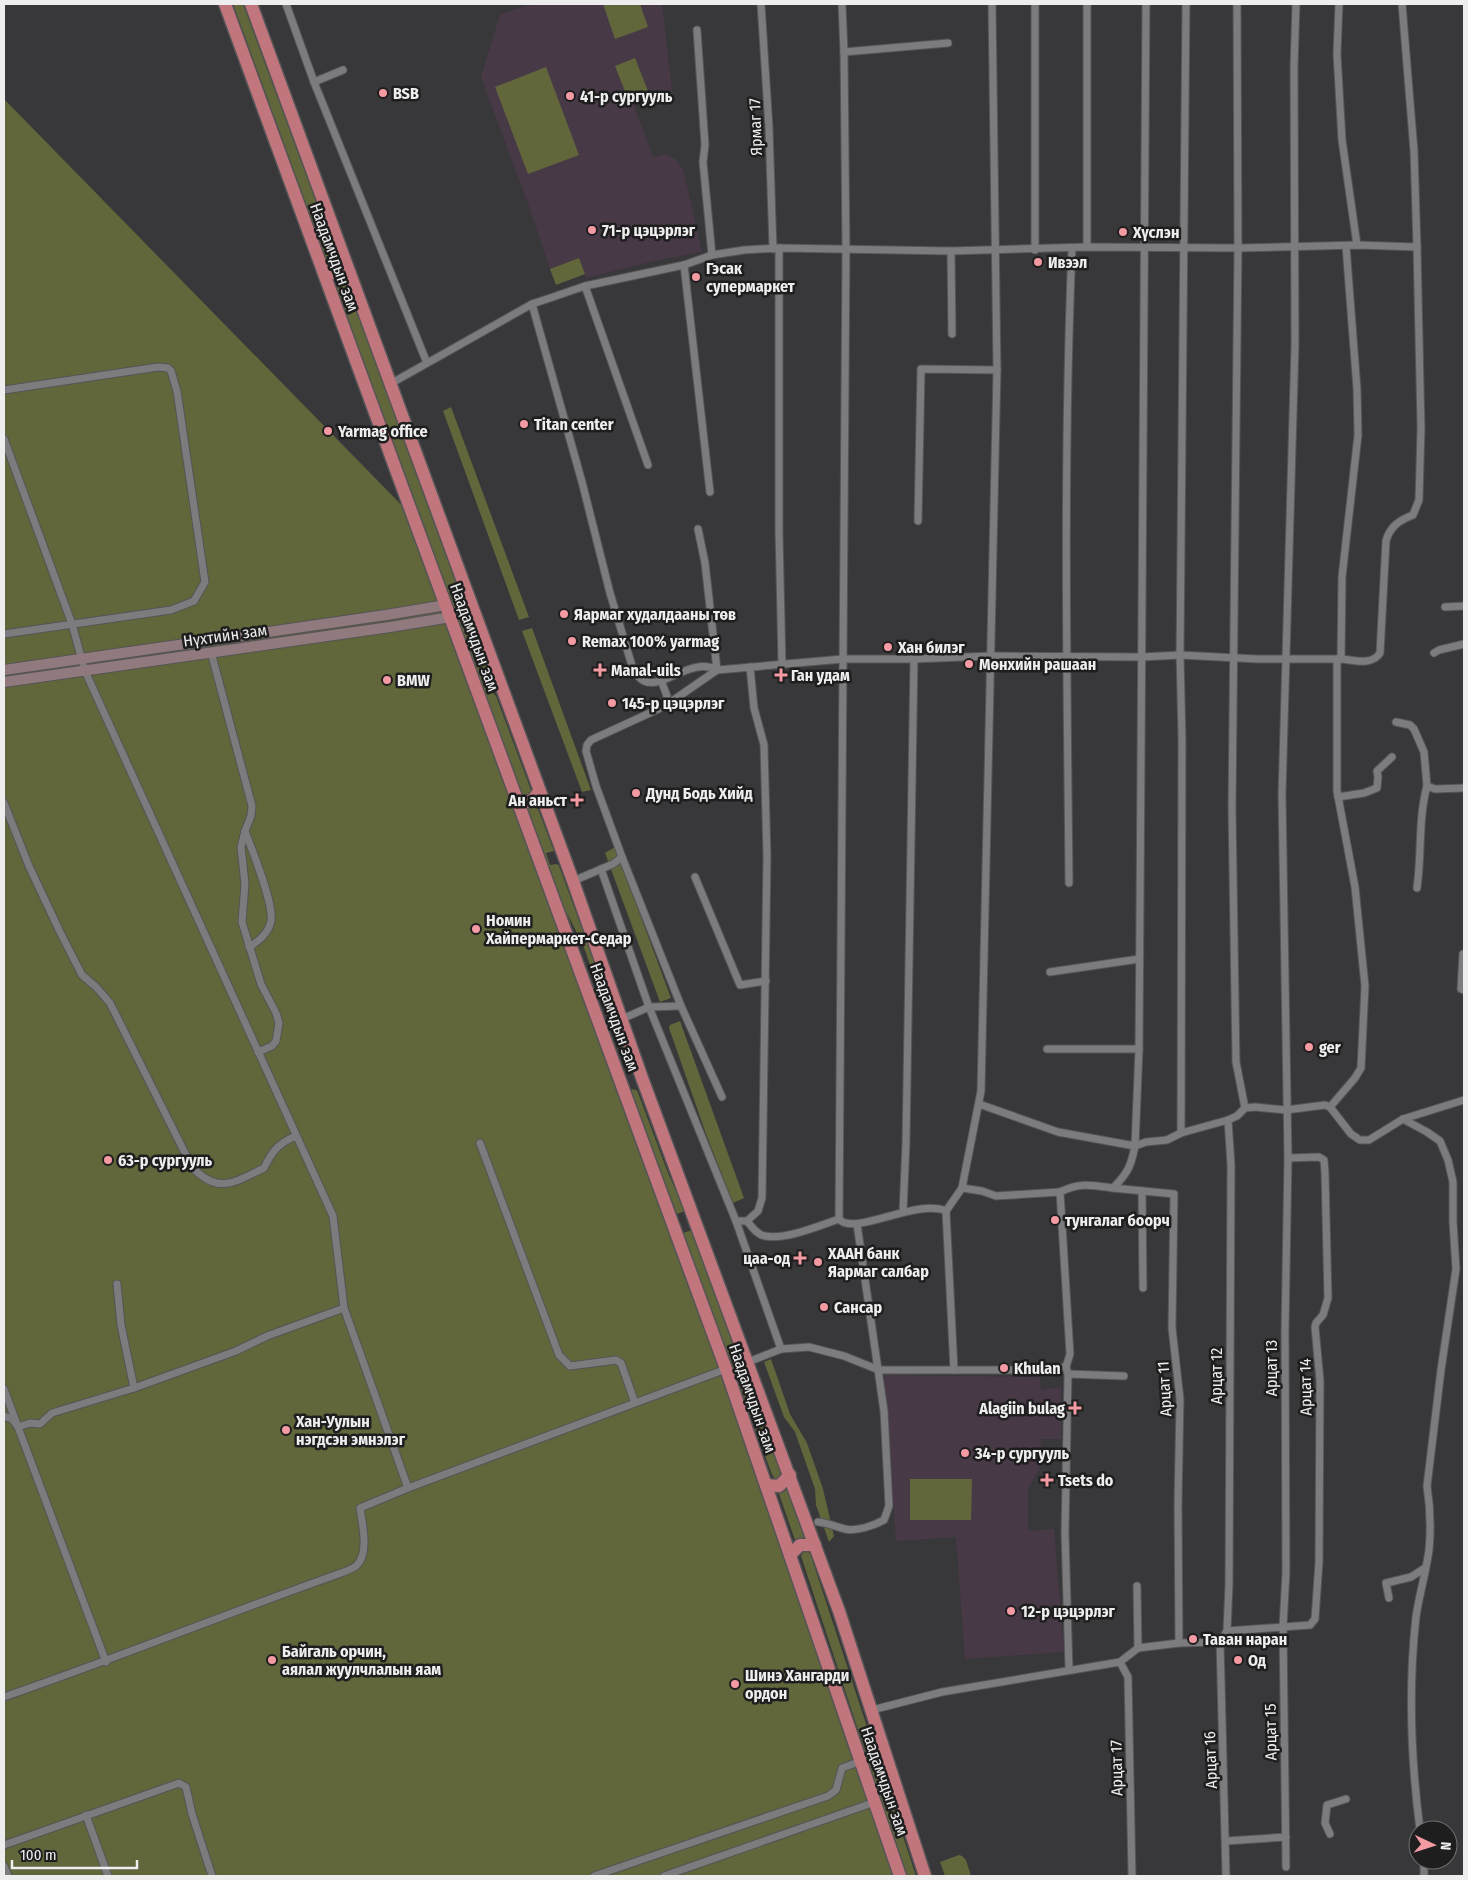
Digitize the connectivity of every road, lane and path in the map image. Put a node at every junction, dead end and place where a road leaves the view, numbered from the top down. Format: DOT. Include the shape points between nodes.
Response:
graph roads {
  1 [pos="225,4"];
  2 [pos="251,4"];
  3 [pos="286,4"];
  4 [pos="761,4"];
  5 [pos="842,4"];
  6 [pos="992,4"];
  7 [pos="1035,4"];
  8 [pos="1087,4"];
  9 [pos="1146,4"];
  10 [pos="1186,4"];
  11 [pos="1237,4"];
  12 [pos="1296,4"];
  13 [pos="1339,4"];
  14 [pos="1402,4"];
  15 [pos="697,30"];
  16 [pos="948,43"];
  17 [pos="844,52"];
  18 [pos="343,70"];
  19 [pos="314,82"];
  20 [pos="1357,245"];
  21 [pos="1346,246"];
  22 [pos="1087,247"];
  23 [pos="1294,247"];
  24 [pos="1417,247"];
  25 [pos="776,248"];
  26 [pos="1072,248"];
  27 [pos="1185,248"];
  28 [pos="1238,248"];
  29 [pos="1146,249"];
  30 [pos="846,250"];
  31 [pos="1035,250"];
  32 [pos="951,251"];
  33 [pos="996,251"];
  34 [pos="712,255"];
  35 [pos="684,265"];
  36 [pos="347,267"];
  37 [pos="325,276"];
  38 [pos="585,286"];
  39 [pos="532,304"];
  40 [pos="952,334"];
  41 [pos="427,363"];
  42 [pos="997,370"];
  43 [pos="390,384"];
  44 [pos="4,390"];
  45 [pos="4,439"];
  46 [pos="648,465"];
  47 [pos="710,492"];
  48 [pos="918,521"];
  49 [pos="698,529"];
  50 [pos="1464,606"];
  51 [pos="1446,607"];
  52 [pos="448,611"];
  53 [pos="72,624"];
  54 [pos="4,634"];
  55 [pos="1464,644"];
  56 [pos="211,652"];
  57 [pos="1434,653"];
  58 [pos="1180,655"];
  59 [pos="990,656"];
  60 [pos="1066,657"];
  61 [pos="1142,657"];
  62 [pos="1235,658"];
  63 [pos="83,659"];
  64 [pos="843,659"];
  65 [pos="914,659"];
  66 [pos="1339,659"];
  67 [pos="1285,660"];
  68 [pos="782,665"];
  69 [pos="750,667"];
  70 [pos="4,670"];
  71 [pos="717,670"];
  72 [pos="85,671"];
  73 [pos="498,678"];
  74 [pos="661,680"];
  75 [pos="4,682"];
  76 [pos="477,687"];
  77 [pos="664,706"];
  78 [pos="1396,722"];
  79 [pos="1392,757"];
  80 [pos="1427,786"];
  81 [pos="1464,788"];
  82 [pos="540,791"];
  83 [pos="1338,797"];
  84 [pos="518,802"];
  85 [pos="4,803"];
  86 [pos="245,830"];
  87 [pos="622,857"];
  88 [pos="564,858"];
  89 [pos="542,867"];
  90 [pos="601,869"];
  91 [pos="695,877"];
  92 [pos="573,882"];
  93 [pos="1069,883"];
  94 [pos="1417,888"];
  95 [pos="249,948"];
  96 [pos="1462,954"];
  97 [pos="1139,959"];
  98 [pos="1050,972"];
  99 [pos="766,981"];
  100 [pos="1464,990"];
  101 [pos="681,1006"];
  102 [pos="649,1007"];
  103 [pos="622,1019"];
  104 [pos="1047,1049"];
  105 [pos="1138,1049"];
  106 [pos="258,1052"];
  107 [pos="642,1078"];
  108 [pos="623,1085"];
  109 [pos="722,1097"];
  110 [pos="1464,1100"];
  111 [pos="979,1104"];
  112 [pos="1330,1107"];
  113 [pos="1245,1108"];
  114 [pos="1286,1110"];
  115 [pos="1403,1119"];
  116 [pos="1228,1120"];
  117 [pos="1181,1133"];
  118 [pos="296,1136"];
  119 [pos="480,1143"];
  120 [pos="1135,1146"];
  121 [pos="1288,1158"];
  122 [pos="962,1188"];
  123 [pos="1113,1188"];
  124 [pos="1142,1191"];
  125 [pos="1060,1192"];
  126 [pos="946,1211"];
  127 [pos="903,1212"];
  128 [pos="839,1219"];
  129 [pos="736,1221"];
  130 [pos="747,1221"];
  131 [pos="857,1224"];
  132 [pos="117,1284"];
  133 [pos="1143,1288"];
  134 [pos="344,1308"];
  135 [pos="781,1349"];
  136 [pos="748,1362"];
  137 [pos="726,1369"];
  138 [pos="878,1370"];
  139 [pos="954,1370"];
  140 [pos="1067,1370"];
  141 [pos="1124,1376"];
  142 [pos="134,1388"];
  143 [pos="4,1389"];
  144 [pos="635,1403"];
  145 [pos="4,1416"];
  146 [pos="18,1427"];
  147 [pos="790,1475"];
  148 [pos="766,1485"];
  149 [pos="408,1488"];
  150 [pos="818,1522"];
  151 [pos="815,1545"];
  152 [pos="790,1555"];
  153 [pos="1425,1568"];
  154 [pos="1137,1586"];
  155 [pos="1389,1598"];
  156 [pos="1283,1627"];
  157 [pos="1227,1631"];
  158 [pos="1220,1642"];
  159 [pos="1179,1643"];
  160 [pos="1138,1648"];
  161 [pos="106,1662"];
  162 [pos="1120,1662"];
  163 [pos="1069,1670"];
  164 [pos="4,1698"];
  165 [pos="872,1710"];
  166 [pos="861,1761"];
  167 [pos="1346,1799"];
  168 [pos="875,1802"];
  169 [pos="86,1815"];
  170 [pos="1419,1820"];
  171 [pos="1330,1834"];
  172 [pos="1286,1837"];
  173 [pos="1226,1840"];
  174 [pos="4,1845"];
  175 [pos="4,1866"];
  176 [pos="1286,1867"];
  177 [pos="8,1876"];
  178 [pos="108,1876"];
  179 [pos="212,1876"];
  180 [pos="594,1876"];
  181 [pos="665,1876"];
  182 [pos="900,1876"];
  183 [pos="925,1876"];
  184 [pos="1132,1876"];
  185 [pos="1226,1876"];
  1 -- 37 [label="highway, Наадамчдын зам"];
  2 -- 36 [label="highway, Наадамчдын зам"];
  3 -- 19 [label="street"];
  4 -- 25 [label="street, Ярмаг 17"];
  5 -- 17 [label="street"];
  6 -- 33 [label="street"];
  7 -- 31 [label="street"];
  8 -- 22 [label="street"];
  9 -- 29 [label="street"];
  10 -- 27 [label="street"];
  11 -- 28 [label="street"];
  12 -- 23 [label="street, Арцат 13"];
  13 -- 20 [label="street" via="1337,54 1342,140"];
  14 -- 24 [label="street" via="1414,151"];
  15 -- 34 [label="street" via="705,145 703,162"];
  16 -- 17 [label="street"];
  17 -- 30 [label="street"];
  18 -- 19 [label="street"];
  19 -- 41 [label="street"];
  20 -- 21 [label="street"];
  20 -- 24 [label="street"];
  21 -- 23 [label="street"];
  21 -- 66 [label="street" via="1358,435 1342,577"];
  22 -- 26 [label="street"];
  22 -- 29 [label="street"];
  23 -- 28 [label="street"];
  23 -- 67 [label="street, Арцат 13" via="1296,345"];
  24 -- 66 [label="street" via="1420,428 1417,507 1413,515 1388,532 1377,659 1371,662"];
  25 -- 30 [label="street"];
  25 -- 34 [label="street"];
  25 -- 68 [label="street, Ярмаг 17"];
  26 -- 31 [label="street"];
  26 -- 60 [label="street" via="1067,356"];
  27 -- 28 [label="street"];
  27 -- 29 [label="street"];
  27 -- 58 [label="street"];
  28 -- 62 [label="street"];
  29 -- 61 [label="street"];
  30 -- 32 [label="street"];
  30 -- 64 [label="street"];
  31 -- 33 [label="street"];
  32 -- 33 [label="street"];
  32 -- 40 [label="street"];
  33 -- 42 [label="street"];
  34 -- 35 [label="street"];
  35 -- 38 [label="street"];
  35 -- 47 [label="street"];
  36 -- 37 [label="highway"];
  36 -- 43 [label="highway, Наадамчдын зам"];
  37 -- 52 [label="highway, Наадамчдын зам"];
  38 -- 39 [label="street"];
  38 -- 46 [label="street"];
  39 -- 41 [label="street"];
  39 -- 74 [label="street" via="633,669 645,682"];
  41 -- 43 [label="street"];
  42 -- 48 [label="street" via="921,370"];
  42 -- 59 [label="street"];
  43 -- 73 [label="highway, Наадамчдын зам"];
  44 -- 53 [label="street" via="158,367 171,371 177,391 205,582 194,602 170,610"];
  45 -- 53 [label="street"];
  49 -- 71 [label="street"];
  50 -- 51 [label="street"];
  52 -- 56 [label="main road, Нүхтийн зам" via="390,627"];
  52 -- 63 [label="main road, Нүхтийн зам" via="386,615"];
  52 -- 76 [label="highway, Наадамчдын зам"];
  53 -- 54 [label="street"];
  53 -- 63 [label="street"];
  55 -- 57 [label="street"];
  56 -- 72 [label="main road, Нүхтийн зам"];
  56 -- 86 [label="street" via="251,798 251,816"];
  58 -- 61 [label="street"];
  58 -- 62 [label="street"];
  58 -- 117 [label="street"];
  59 -- 60 [label="street"];
  59 -- 65 [label="street"];
  59 -- 111 [label="street"];
  60 -- 61 [label="street"];
  60 -- 93 [label="street"];
  61 -- 97 [label="street"];
  62 -- 67 [label="street"];
  62 -- 113 [label="street" via="1232,808 1236,1062"];
  63 -- 70 [label="main road, Нүхтийн зам"];
  63 -- 72 [label="street"];
  64 -- 65 [label="street"];
  64 -- 68 [label="street"];
  64 -- 128 [label="street"];
  65 -- 127 [label="street"];
  66 -- 67 [label="street"];
  66 -- 83 [label="street"];
  67 -- 114 [label="street, Арцат 13" via="1282,795"];
  68 -- 69 [label="street"];
  69 -- 71 [label="street"];
  69 -- 99 [label="street" via="754,708 764,745"];
  71 -- 74 [label="street" via="709,666 696,667"];
  71 -- 77 [label="street"];
  72 -- 75 [label="main road, Нүхтийн зам"];
  72 -- 106 [label="street"];
  73 -- 76 [label="highway"];
  73 -- 82 [label="highway, Наадамчдын зам"];
  74 -- 77 [label="street" via="667,696"];
  76 -- 84 [label="highway, Наадамчдын зам"];
  77 -- 87 [label="street" via="591,740 586,748"];
  78 -- 80 [label="street" via="1414,729 1424,752"];
  79 -- 83 [label="street" via="1377,771 1376,788"];
  80 -- 81 [label="street" via="1435,789"];
  80 -- 94 [label="street" via="1421,817"];
  82 -- 84 [label="highway" via="530,802"];
  82 -- 88 [label="highway, Наадамчдын зам"];
  83 -- 112 [label="street" via="1355,887 1365,986 1360,1068"];
  84 -- 89 [label="highway, Наадамчдын зам"];
  85 -- 118 [label="street" via="29,866 82,975 110,1003 192,1167 202,1178 222,1185 236,1181 264,1168 276,1147"];
  86 -- 95 [label="street" via="242,922"];
  86 -- 95 [label="street" via="267,896 271,920 260,941"];
  87 -- 90 [label="street"];
  87 -- 101 [label="street"];
  88 -- 89 [label="highway" via="552,857"];
  88 -- 92 [label="highway, Наадамчдын зам"];
  89 -- 108 [label="highway, Наадамчдын зам"];
  90 -- 92 [label="street"];
  90 -- 102 [label="street"];
  91 -- 99 [label="street" via="740,985"];
  92 -- 103 [label="highway, Наадамчдын зам"];
  95 -- 106 [label="street" via="279,1023 276,1041"];
  96 -- 100 [label="street"];
  97 -- 98 [label="street"];
  97 -- 105 [label="street"];
  99 -- 130 [label="street" via="762,1198 758,1211"];
  101 -- 102 [label="street"];
  101 -- 109 [label="street"];
  102 -- 103 [label="street"];
  102 -- 129 [label="street"];
  103 -- 107 [label="highway, Наадамчдын зам"];
  104 -- 105 [label="street"];
  105 -- 120 [label="street"];
  106 -- 118 [label="street"];
  107 -- 108 [label="highway"];
  107 -- 136 [label="highway, Наадамчдын зам"];
  108 -- 137 [label="highway, Наадамчдын зам"];
  110 -- 115 [label="street"];
  111 -- 120 [label="street" via="1058,1132"];
  111 -- 122 [label="street"];
  112 -- 114 [label="street"];
  112 -- 115 [label="street" via="1351,1134 1360,1140 1369,1140"];
  113 -- 114 [label="street"];
  113 -- 116 [label="street"];
  114 -- 121 [label="street, Арцат 13"];
  115 -- 153 [label="street" via="1440,1142 1453,1182 1456,1269 1427,1486 1430,1537"];
  116 -- 117 [label="street"];
  116 -- 157 [label="street, Арцат 12" via="1231,1165"];
  117 -- 120 [label="street" via="1167,1140"];
  118 -- 134 [label="street" via="333,1216"];
  119 -- 144 [label="street" via="559,1356 570,1366 616,1360 621,1363"];
  120 -- 123 [label="street" via="1130,1166"];
  121 -- 156 [label="street, Арцат 13"];
  121 -- 156 [label="street, Арцат 14" via="1319,1157 1324,1160 1328,1298 1315,1327 1320,1381 1315,1619 1310,1624"];
  122 -- 125 [label="street, Арцат 11" via="996,1196"];
  122 -- 126 [label="street"];
  123 -- 124 [label="street, Арцат 11"];
  123 -- 125 [label="street, Арцат 11" via="1081,1184"];
  124 -- 133 [label="street"];
  124 -- 159 [label="street, Арцат 11" via="1174,1194 1172,1328 1180,1400"];
  125 -- 140 [label="street" via="1070,1354"];
  126 -- 127 [label="street" via="926,1207"];
  126 -- 139 [label="street"];
  127 -- 131 [label="street"];
  128 -- 130 [label="street" via="780,1236 764,1236"];
  128 -- 131 [label="street" via="842,1224"];
  129 -- 130 [label="street"];
  129 -- 135 [label="street"];
  131 -- 138 [label="street"];
  132 -- 142 [label="street" via="121,1325"];
  134 -- 142 [label="street"];
  134 -- 149 [label="street"];
  135 -- 136 [label="street"];
  135 -- 138 [label="street" via="809,1347 844,1356"];
  136 -- 147 [label="highway, Наадамчдын зам"];
  137 -- 144 [label="street"];
  137 -- 148 [label="highway, Наадамчдын зам"];
  138 -- 139 [label="street"];
  138 -- 150 [label="street" via="888,1476 889,1506 885,1518 882,1522 852,1530"];
  139 -- 140 [label="street"];
  140 -- 141 [label="street"];
  140 -- 163 [label="street" via="1065,1533"];
  142 -- 146 [label="street" via="52,1413 40,1424"];
  143 -- 146 [label="street"];
  144 -- 149 [label="street"];
  145 -- 146 [label="street" via="12,1419"];
  146 -- 161 [label="street"];
  147 -- 148 [label="highway" via="779,1486"];
  147 -- 151 [label="highway, Наадамчдын зам"];
  148 -- 152 [label="highway, Наадамчдын зам"];
  149 -- 161 [label="street" via="360,1508 365,1542 357,1565"];
  151 -- 152 [label="highway" via="800,1545"];
  151 -- 165 [label="highway, Наадамчдын зам"];
  152 -- 166 [label="highway, Наадамчдын зам"];
  153 -- 155 [label="street" via="1412,1577 1386,1583"];
  153 -- 170 [label="street" via="1416,1616 1412,1669 1412,1743"];
  154 -- 160 [label="street"];
  156 -- 157 [label="street"];
  156 -- 172 [label="street, Арцат 15"];
  157 -- 158 [label="street"];
  158 -- 159 [label="street"];
  158 -- 173 [label="street, Арцат 16"];
  159 -- 160 [label="street"];
  160 -- 162 [label="street"];
  161 -- 164 [label="street"];
  162 -- 163 [label="street"];
  162 -- 184 [label="street, Арцат 17" via="1128,1677"];
  163 -- 165 [label="street" via="942,1692"];
  165 -- 183 [label="highway, Наадамчдын зам"];
  166 -- 168 [label="highway, Наадамчдын зам"];
  166 -- 180 [label="street" via="842,1768 836,1790 828,1796"];
  167 -- 171 [label="street" via="1327,1805 1325,1823"];
  168 -- 181 [label="street"];
  168 -- 182 [label="highway, Наадамчдын зам"];
  169 -- 174 [label="street"];
  169 -- 178 [label="street"];
  169 -- 179 [label="street" via="179,1783 186,1787"];
  172 -- 173 [label="street"];
  172 -- 176 [label="street, Арцат 15"];
  173 -- 185 [label="street, Арцат 16"];
  175 -- 177 [label="street"];
}
